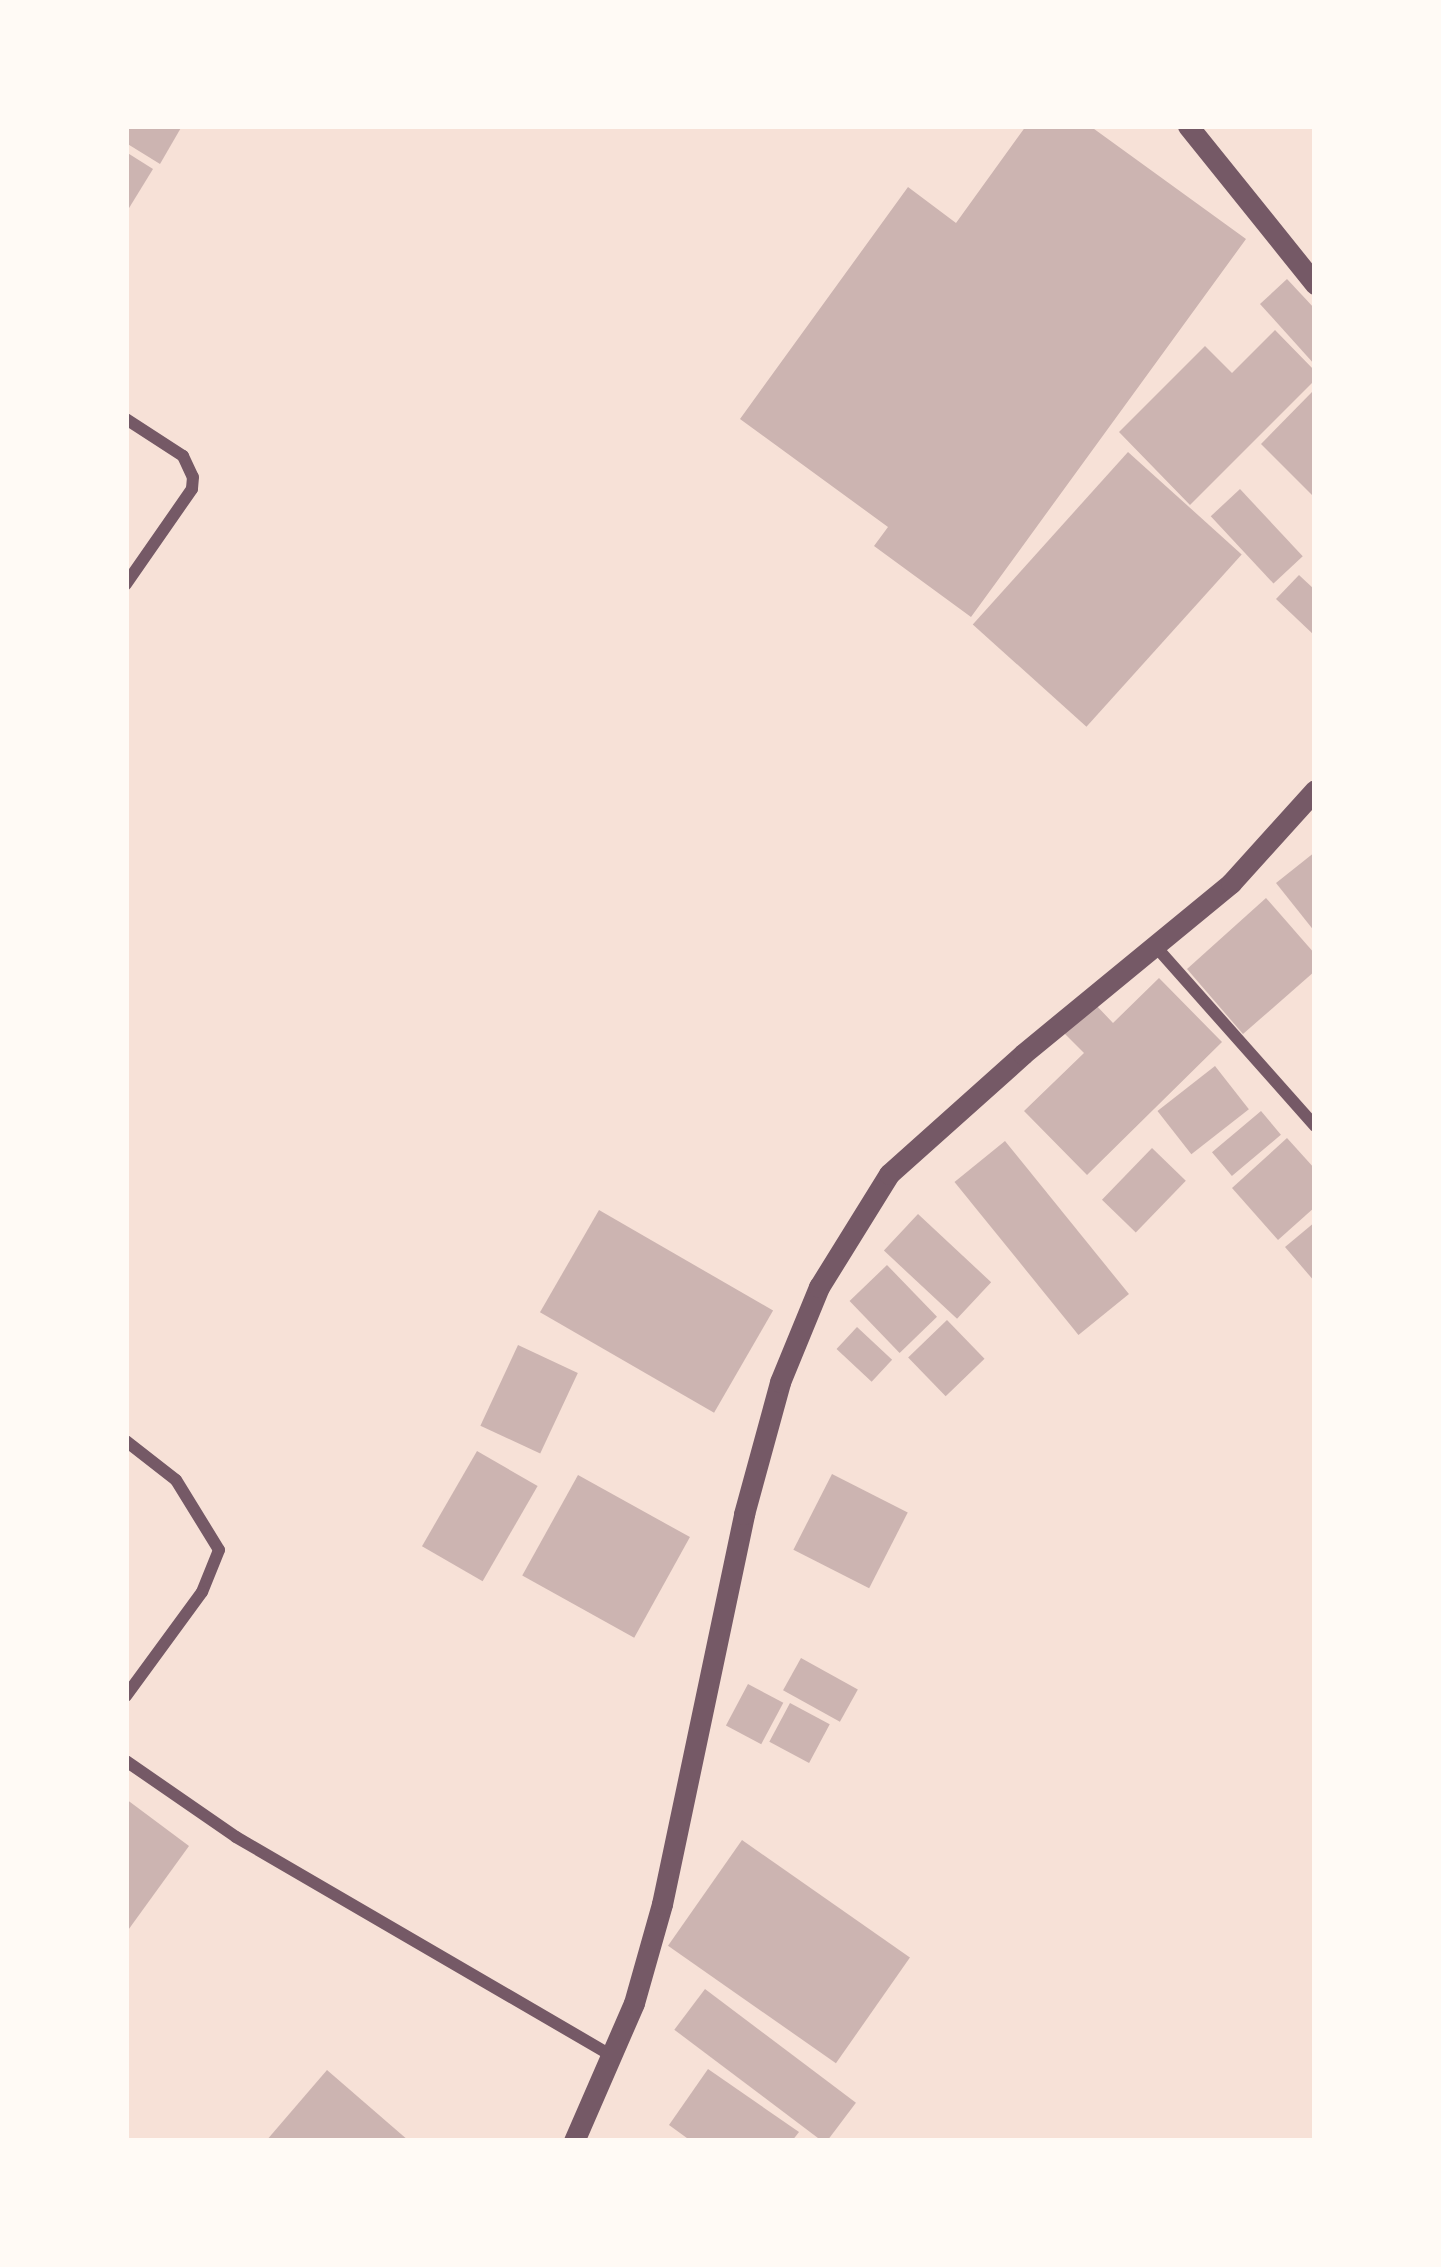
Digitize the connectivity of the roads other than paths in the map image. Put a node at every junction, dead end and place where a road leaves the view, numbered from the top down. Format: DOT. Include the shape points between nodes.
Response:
graph roads {
  1 [pos="1188,126"];
  2 [pos="1315,284"];
  3 [pos="126,419"];
  4 [pos="126,584"];
  5 [pos="1315,790"];
  6 [pos="1157,948"];
  7 [pos="1315,1126"];
  8 [pos="126,1441"];
  9 [pos="126,1696"];
  10 [pos="126,1761"];
  11 [pos="615,2057"];
  12 [pos="574,2141"];
  1 -- 2 [label="street"];
  3 -- 4 [label="street" via="183,456 193,476 192,489"];
  5 -- 6 [label="street" via="1231,883"];
  6 -- 7 [label="street"];
  6 -- 11 [label="street" via="890,1174 819,1287 780,1382 744,1514 662,1904"];
  8 -- 9 [label="street" via="176,1480 219,1550 202,1592"];
  10 -- 11 [label="street" via="236,1837"];
  11 -- 12 [label="street"];
}
